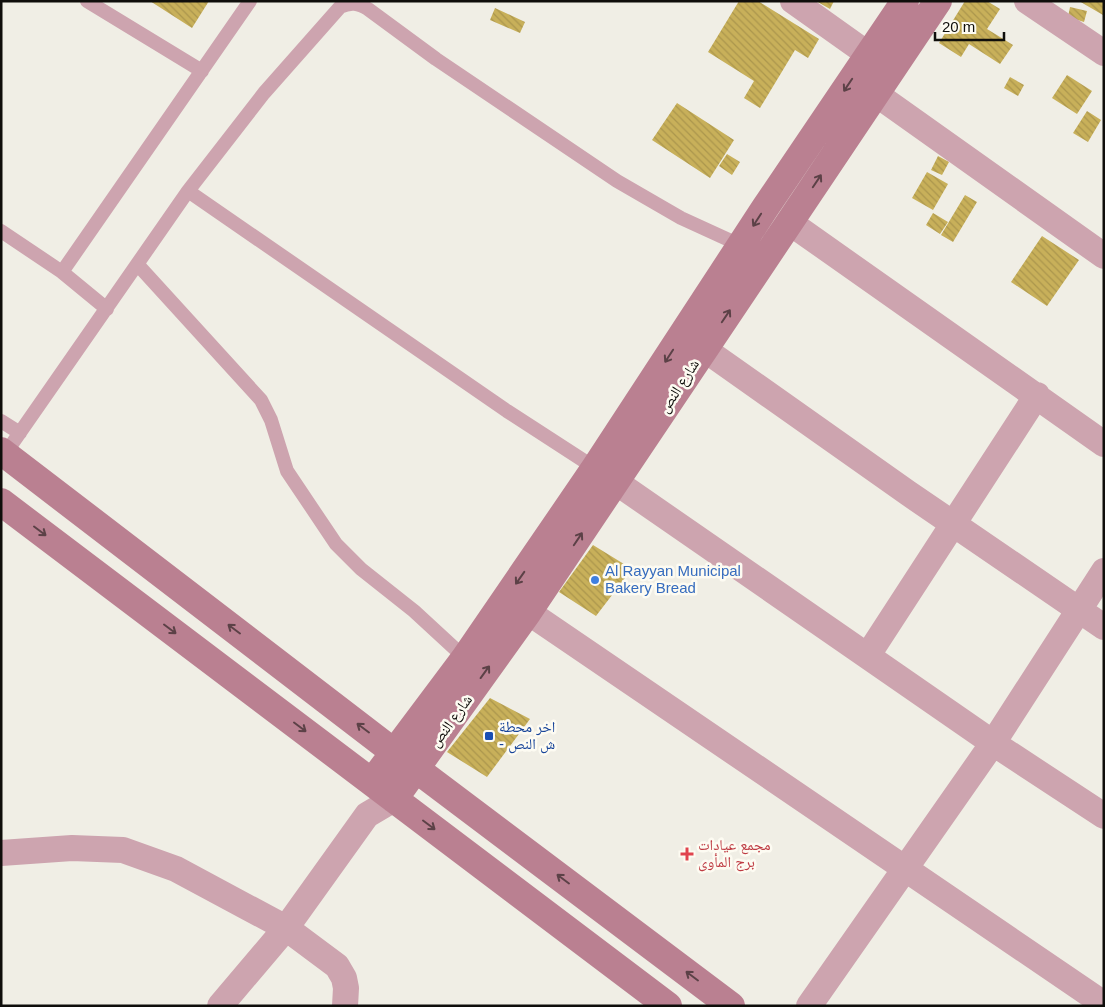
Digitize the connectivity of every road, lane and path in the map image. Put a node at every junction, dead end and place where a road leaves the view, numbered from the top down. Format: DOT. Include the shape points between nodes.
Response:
graph roads {
  1 [pos="87,1"];
  2 [pos="250,1"];
  3 [pos="793,1"];
  4 [pos="905,1"];
  5 [pos="938,1"];
  6 [pos="1027,1"];
  7 [pos="1104,52"];
  8 [pos="869,55"];
  9 [pos="202,71"];
  10 [pos="876,94"];
  11 [pos="188,192"];
  12 [pos="789,222"];
  13 [pos="1,231"];
  14 [pos="740,245"];
  15 [pos="1104,256"];
  16 [pos="138,265"];
  17 [pos="62,272"];
  18 [pos="107,309"];
  19 [pos="704,348"];
  20 [pos="1037,396"];
  21 [pos="1,421"];
  22 [pos="1104,444"];
  23 [pos="9,446"];
  24 [pos="606,476"];
  25 [pos="1,502"];
  26 [pos="952,524"];
  27 [pos="1104,571"];
  28 [pos="1079,611"];
  29 [pos="528,612"];
  30 [pos="1104,627"];
  31 [pos="868,655"];
  32 [pos="465,658"];
  33 [pos="993,743"];
  34 [pos="394,752"];
  35 [pos="416,769"];
  36 [pos="372,782"];
  37 [pos="394,798"];
  38 [pos="367,815"];
  39 [pos="1104,816"];
  40 [pos="1,854"];
  41 [pos="904,870"];
  42 [pos="286,928"];
  43 [pos="1104,1004"];
  44 [pos="220,1006"];
  45 [pos="345,1006"];
  46 [pos="668,1006"];
  47 [pos="731,1006"];
  48 [pos="809,1006"];
  1 -- 9 [label="lane"];
  2 -- 9 [label="lane"];
  3 -- 8 [label="street"];
  4 -- 8 [label="main road, شارع النص"];
  5 -- 10 [label="main road, شارع النص"];
  6 -- 7 [label="street"];
  8 -- 14 [label="main road, شارع النص, one-way"];
  9 -- 17 [label="lane"];
  12 -- 10 [label="main road, شارع النص, one-way"];
  10 -- 15 [label="street"];
  11 -- 14 [label="lane" via="264,93 340,6 354,3 368,9 617,181 681,218"];
  11 -- 16 [label="lane"];
  11 -- 24 [label="lane"];
  19 -- 12 [label="main road, شارع النص, one-way"];
  12 -- 20 [label="street"];
  13 -- 17 [label="lane"];
  14 -- 24 [label="main road, شارع النص, one-way"];
  16 -- 18 [label="lane"];
  16 -- 32 [label="lane" via="261,400 271,420 287,471 336,544 361,570 414,611"];
  17 -- 18 [label="lane"];
  18 -- 23 [label="lane"];
  19 -- 24 [label="main road, شارع النص"];
  19 -- 26 [label="street"];
  20 -- 22 [label="street"];
  20 -- 26 [label="street"];
  21 -- 23 [label="lane"];
  34 -- 23 [label="main road, one-way"];
  29 -- 24 [label="main road, شارع النص, one-way"];
  24 -- 31 [label="street"];
  24 -- 32 [label="main road, شارع النص, one-way"];
  25 -- 36 [label="main road, one-way"];
  26 -- 28 [label="street"];
  26 -- 31 [label="street"];
  27 -- 28 [label="street"];
  28 -- 30 [label="street"];
  28 -- 33 [label="street"];
  35 -- 29 [label="main road, شارع النص, one-way"];
  29 -- 41 [label="street"];
  31 -- 33 [label="street"];
  32 -- 34 [label="main road, شارع النص"];
  33 -- 39 [label="street"];
  33 -- 41 [label="street"];
  34 -- 35 [label="main road"];
  34 -- 36 [label="main road, شارع النص"];
  35 -- 37 [label="main road, شارع النص"];
  47 -- 35 [label="main road, one-way"];
  36 -- 37 [label="main road"];
  36 -- 38 [label="street"];
  37 -- 38 [label="street"];
  37 -- 46 [label="main road, one-way"];
  38 -- 42 [label="street"];
  40 -- 42 [label="street" via="72,848 123,850 176,869"];
  41 -- 43 [label="street"];
  41 -- 48 [label="street"];
  42 -- 44 [label="street"];
  42 -- 45 [label="street" via="337,966 344,978"];
}
